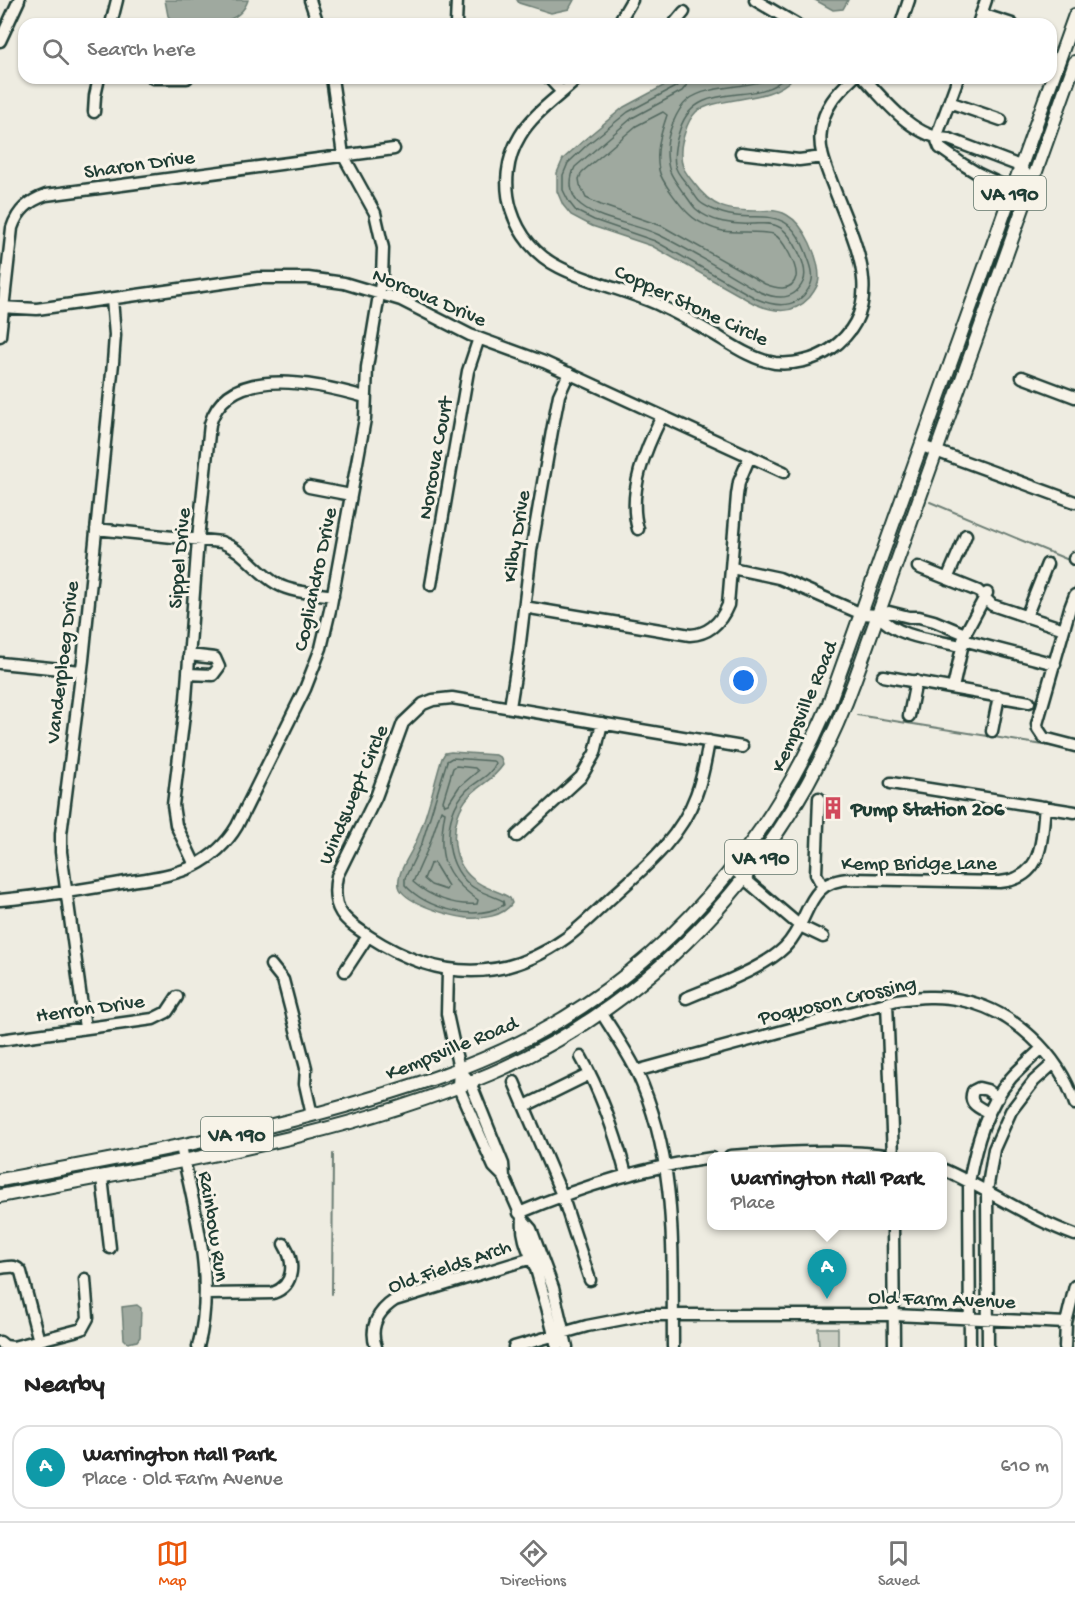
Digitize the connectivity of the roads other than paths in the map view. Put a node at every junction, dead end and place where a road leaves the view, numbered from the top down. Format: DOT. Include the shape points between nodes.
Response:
graph roads {
  1 [pos="19,0"];
  2 [pos="117,0"];
  3 [pos="310,0"];
  4 [pos="457,0"];
  5 [pos="632,0"];
  6 [pos="755,0"];
  7 [pos="909,0"];
  8 [pos="986,0"];
  9 [pos="684,12"];
  10 [pos="1075,15"];
  11 [pos="112,18"];
  12 [pos="316,18"];
  13 [pos="456,18"];
  14 [pos="625,18"];
  15 [pos="679,18"];
  16 [pos="785,18"];
  17 [pos="903,18"];
  18 [pos="979,18"];
  19 [pos="0,41"];
  20 [pos="1075,62"];
  21 [pos="1057,64"];
  22 [pos="98,84"];
  23 [pos="333,84"];
  24 [pos="555,84"];
  25 [pos="571,84"];
  26 [pos="847,84"];
  27 [pos="870,84"];
  28 [pos="956,84"];
  29 [pos="1050,84"];
  30 [pos="562,92"];
  31 [pos="950,102"];
  32 [pos="94,112"];
  33 [pos="1001,120"];
  34 [pos="936,138"];
  35 [pos="394,149"];
  36 [pos="741,153"];
  37 [pos="343,155"];
  38 [pos="823,157"];
  39 [pos="1020,166"];
  40 [pos="1032,182"];
  41 [pos="1011,189"];
  42 [pos="380,292"];
  43 [pos="112,299"];
  44 [pos="1,307"];
  45 [pos="0,336"];
  46 [pos="479,338"];
  47 [pos="569,373"];
  48 [pos="1022,377"];
  49 [pos="365,397"];
  50 [pos="1075,397"];
  51 [pos="662,416"];
  52 [pos="922,446"];
  53 [pos="936,452"];
  54 [pos="750,456"];
  55 [pos="784,472"];
  56 [pos="309,488"];
  57 [pos="351,495"];
  58 [pos="1075,502"];
  59 [pos="96,529"];
  60 [pos="638,529"];
  61 [pos="966,535"];
  62 [pos="198,539"];
  63 [pos="1047,564"];
  64 [pos="918,567"];
  65 [pos="732,568"];
  66 [pos="947,579"];
  67 [pos="431,585"];
  68 [pos="986,595"];
  69 [pos="1075,595"];
  70 [pos="333,596"];
  71 [pos="524,607"];
  72 [pos="862,614"];
  73 [pos="878,615"];
  74 [pos="1026,617"];
  75 [pos="1064,629"];
  76 [pos="963,640"];
  77 [pos="189,655"];
  78 [pos="0,663"];
  79 [pos="1054,664"];
  80 [pos="81,671"];
  81 [pos="188,674"];
  82 [pos="883,676"];
  83 [pos="916,681"];
  84 [pos="953,688"];
  85 [pos="999,696"];
  86 [pos="1029,702"];
  87 [pos="510,707"];
  88 [pos="909,716"];
  89 [pos="602,723"];
  90 [pos="992,731"];
  91 [pos="709,741"];
  92 [pos="1075,746"];
  93 [pos="742,747"];
  94 [pos="891,783"];
  95 [pos="819,798"];
  96 [pos="1044,807"];
  97 [pos="1075,812"];
  98 [pos="517,836"];
  99 [pos="195,865"];
  100 [pos="733,869"];
  101 [pos="744,879"];
  102 [pos="823,886"];
  103 [pos="66,891"];
  104 [pos="0,900"];
  105 [pos="800,926"];
  106 [pos="368,936"];
  107 [pos="823,937"];
  108 [pos="271,965"];
  109 [pos="448,970"];
  110 [pos="345,971"];
  111 [pos="177,997"];
  112 [pos="686,998"];
  113 [pos="887,1003"];
  114 [pos="601,1012"];
  115 [pos="85,1028"];
  116 [pos="0,1040"];
  117 [pos="1042,1048"];
  118 [pos="581,1056"];
  119 [pos="1054,1063"];
  120 [pos="459,1069"];
  121 [pos="636,1071"];
  122 [pos="590,1074"];
  123 [pos="514,1082"];
  124 [pos="464,1084"];
  125 [pos="998,1098"];
  126 [pos="1075,1104"];
  127 [pos="525,1106"];
  128 [pos="989,1113"];
  129 [pos="312,1115"];
  130 [pos="181,1146"];
  131 [pos="893,1152"];
  132 [pos="707,1159"];
  133 [pos="184,1161"];
  134 [pos="666,1165"];
  135 [pos="947,1171"];
  136 [pos="626,1174"];
  137 [pos="102,1177"];
  138 [pos="0,1180"];
  139 [pos="969,1182"];
  140 [pos="987,1191"];
  141 [pos="562,1195"];
  142 [pos="0,1196"];
  143 [pos="521,1216"];
  144 [pos="893,1230"];
  145 [pos="1075,1234"];
  146 [pos="284,1244"];
  147 [pos="110,1248"];
  148 [pos="532,1257"];
  149 [pos="0,1268"];
  150 [pos="85,1279"];
  151 [pos="590,1280"];
  152 [pos="1075,1286"];
  153 [pos="206,1294"];
  154 [pos="673,1315"];
  155 [pos="894,1315"];
  156 [pos="970,1318"];
  157 [pos="988,1319"];
  158 [pos="1066,1323"];
  159 [pos="558,1339"];
  160 [pos="39,1341"];
  161 [pos="0,1342"];
  162 [pos="198,1347"];
  163 [pos="376,1347"];
  164 [pos="514,1347"];
  165 [pos="567,1347"];
  166 [pos="673,1347"];
  167 [pos="894,1347"];
  168 [pos="970,1347"];
  169 [pos="988,1347"];
  170 [pos="1065,1347"];
  1 -- 19 [label="street"];
  2 -- 11 [label="street"];
  3 -- 12 [label="street"];
  4 -- 13 [label="street"];
  5 -- 14 [label="street"];
  6 -- 16 [label="street"];
  7 -- 17 [label="street"];
  8 -- 18 [label="street"];
  9 -- 15 [label="street"];
  10 -- 21 [label="main road, Kempsville Road / VA 190"];
  20 -- 40 [label="main road, Kempsville Road / VA 190"];
  22 -- 32 [label="street"];
  23 -- 37 [label="street, Cogliandro Drive"];
  24 -- 30 [label="street"];
  25 -- 30 [label="street, Copper Stone Circle"];
  26 -- 38 [label="street, Copper Stone Circle" via="833,98 825,114 820,130"];
  27 -- 34 [label="street" via="902,117"];
  28 -- 31 [label="street"];
  29 -- 39 [label="main road, Kempsville Road / VA 190"];
  30 -- 38 [label="street, Copper Stone Circle" via="524,130 509,162 508,200 526,240 560,268 655,303 750,355 775,363 797,362 828,351 851,328 862,303 863,269"];
  31 -- 33 [label="street"];
  31 -- 34 [label="street"];
  34 -- 39 [label="street" via="949,139"];
  34 -- 41 [label="street" via="940,148 964,165"];
  35 -- 37 [label="street, Sharon Drive"];
  36 -- 38 [label="street" via="799,160"];
  37 -- 42 [label="street, Cogliandro Drive" via="369,199 380,231"];
  37 -- 44 [label="street, Sharon Drive" via="36,199 18,214 12,228"];
  39 -- 40 [label="street"];
  39 -- 41 [label="main road, Kempsville Road / VA 190"];
  40 -- 41 [label="street"];
  40 -- 53 [label="main road, Kempsville Road / VA 190"];
  41 -- 52 [label="main road, Kempsville Road / VA 190"];
  42 -- 43 [label="street, Norcova Drive" via="323,280 281,278"];
  42 -- 46 [label="street, Norcova Drive"];
  42 -- 49 [label="street, Cogliandro Drive"];
  43 -- 44 [label="street, Norcova Drive" via="37,309"];
  43 -- 59 [label="street, Vanderploeg Drive" via="114,354"];
  44 -- 45 [label="street, Sharon Drive"];
  46 -- 47 [label="street, Norcova Drive"];
  46 -- 67 [label="street, Norcova Court" via="468,371"];
  47 -- 51 [label="street, Norcova Drive"];
  47 -- 71 [label="street, Kilby Drive" via="559,395"];
  48 -- 50 [label="street"];
  49 -- 57 [label="street, Cogliandro Drive"];
  49 -- 62 [label="street, Sippel Drive" via="282,383 249,386 223,399 210,424"];
  51 -- 54 [label="street, Norcova Drive"];
  51 -- 60 [label="street" via="641,469 634,510"];
  52 -- 53 [label="street"];
  52 -- 72 [label="main road, Kempsville Road / VA 190"];
  53 -- 58 [label="street"];
  53 -- 73 [label="main road, Kempsville Road / VA 190"];
  54 -- 55 [label="street, Norcova Drive"];
  54 -- 65 [label="street" via="736,495"];
  56 -- 57 [label="street"];
  57 -- 70 [label="street, Cogliandro Drive"];
  59 -- 62 [label="street"];
  59 -- 80 [label="street, Vanderploeg Drive"];
  61 -- 66 [label="street"];
  62 -- 70 [label="street" via="221,542 240,551 279,585"];
  62 -- 77 [label="street, Sippel Drive"];
  63 -- 74 [label="street"];
  64 -- 66 [label="street"];
  65 -- 71 [label="street" via="724,614 710,629 696,635"];
  65 -- 72 [label="street" via="779,578"];
  66 -- 68 [label="street"];
  68 -- 74 [label="street" via="992,605"];
  68 -- 76 [label="street"];
  69 -- 75 [label="street"];
  70 -- 99 [label="street, Cogliandro Drive" via="313,670 242,816 218,849"];
  71 -- 87 [label="street, Kilby Drive"];
  72 -- 73 [label="street"];
  72 -- 100 [label="main road, Kempsville Road / VA 190" via="807,752 771,816"];
  73 -- 76 [label="street" via="886,624 925,638"];
  73 -- 76 [label="street" via="889,612 934,621"];
  73 -- 101 [label="main road, Kempsville Road / VA 190" via="818,766 783,826"];
  74 -- 75 [label="street"];
  75 -- 79 [label="street"];
  76 -- 79 [label="street"];
  76 -- 84 [label="street"];
  77 -- 81 [label="street, Sippel Drive"];
  77 -- 81 [label="street" via="215,658 219,667 213,675"];
  78 -- 80 [label="street"];
  79 -- 92 [label="street" via="1038,729 1044,738"];
  80 -- 103 [label="street, Vanderploeg Drive" via="61,827"];
  81 -- 99 [label="street, Sippel Drive" via="173,805 176,825"];
  82 -- 83 [label="street"];
  83 -- 84 [label="street"];
  83 -- 88 [label="street"];
  84 -- 85 [label="street"];
  85 -- 86 [label="street"];
  85 -- 90 [label="street"];
  87 -- 89 [label="street, Windswept Circle"];
  87 -- 106 [label="street, Windswept Circle" via="443,698 423,704 403,723 376,797 337,876 334,890 342,916"];
  89 -- 91 [label="street, Windswept Circle"];
  89 -- 98 [label="street" via="595,753 581,777"];
  91 -- 93 [label="street, Windswept Circle"];
  91 -- 109 [label="street, Windswept Circle" via="697,793 672,839 566,938 510,966"];
  94 -- 96 [label="street"];
  95 -- 102 [label="street" via="816,874"];
  96 -- 97 [label="street"];
  96 -- 102 [label="street, Kemp Bridge Lane" via="1038,857 1030,870 1017,879 842,879"];
  99 -- 103 [label="street, Cogliandro Drive" via="151,878"];
  100 -- 101 [label="street"];
  100 -- 120 [label="main road, Kempsville Road / VA 190" via="675,932 620,980 535,1035"];
  101 -- 105 [label="street"];
  101 -- 114 [label="main road, Kempsville Road / VA 190" via="676,952"];
  102 -- 105 [label="street, Kemp Bridge Lane"];
  103 -- 104 [label="street, Cogliandro Drive"];
  103 -- 115 [label="street, Vanderploeg Drive"];
  105 -- 107 [label="street"];
  105 -- 112 [label="street, Kemp Bridge Lane" via="784,948 753,968"];
  106 -- 109 [label="street, Windswept Circle" via="417,963"];
  106 -- 110 [label="street"];
  108 -- 129 [label="street" via="283,980 306,1068 305,1084"];
  109 -- 120 [label="street" via="447,1014"];
  111 -- 115 [label="street, Herron Drive" via="166,1012 153,1019"];
  113 -- 117 [label="street, Poquoson Crossing" via="940,997 983,1006 1018,1025"];
  113 -- 121 [label="street, Poquoson Crossing"];
  113 -- 131 [label="street"];
  114 -- 121 [label="street"];
  114 -- 124 [label="main road, Kempsville Road / VA 190" via="537,1051"];
  115 -- 116 [label="street, Herron Drive"];
  117 -- 119 [label="street, Poquoson Crossing"];
  117 -- 125 [label="street" via="1011,1078"];
  118 -- 122 [label="street"];
  119 -- 126 [label="street, Poquoson Crossing"];
  119 -- 140 [label="street" via="1011,1111 994,1149"];
  120 -- 124 [label="street"];
  120 -- 129 [label="main road, Kempsville Road / VA 190"];
  121 -- 134 [label="street"];
  122 -- 127 [label="street"];
  122 -- 136 [label="street" via="611,1121"];
  123 -- 127 [label="street"];
  124 -- 133 [label="main road, Kempsville Road / VA 190" via="335,1125"];
  124 -- 143 [label="street" via="494,1167 504,1177"];
  125 -- 128 [label="street"];
  125 -- 128 [label="street" via="987,1090 973,1091 971,1101"];
  127 -- 141 [label="street"];
  128 -- 139 [label="street"];
  129 -- 130 [label="main road, Kempsville Road / VA 190"];
  130 -- 133 [label="street, Rainbow Run"];
  130 -- 138 [label="main road, Kempsville Road / VA 190"];
  132 -- 134 [label="street"];
  133 -- 137 [label="main road, Kempsville Road / VA 190"];
  133 -- 153 [label="street, Rainbow Run" via="203,1253"];
  134 -- 136 [label="street"];
  134 -- 154 [label="street" via="672,1229"];
  135 -- 139 [label="street"];
  136 -- 141 [label="street"];
  137 -- 142 [label="main road, Kempsville Road / VA 190"];
  137 -- 147 [label="street"];
  139 -- 140 [label="street"];
  139 -- 156 [label="street"];
  140 -- 145 [label="street"];
  140 -- 157 [label="street"];
  141 -- 143 [label="street"];
  141 -- 151 [label="street"];
  143 -- 148 [label="street" via="522,1232"];
  143 -- 159 [label="street" via="531,1229 553,1288"];
  144 -- 155 [label="street"];
  146 -- 153 [label="street" via="291,1259 291,1274 279,1291"];
  148 -- 159 [label="street"];
  148 -- 163 [label="street, Old Fields Arch" via="395,1300 375,1323"];
  149 -- 160 [label="street" via="11,1266 21,1272"];
  150 -- 160 [label="street" via="85,1327"];
  152 -- 158 [label="street"];
  153 -- 162 [label="street, Rainbow Run"];
  154 -- 155 [label="street, Old Farm Avenue"];
  154 -- 159 [label="street" via="615,1319"];
  154 -- 166 [label="street"];
  155 -- 156 [label="street, Old Farm Avenue"];
  155 -- 167 [label="street"];
  156 -- 157 [label="street, Old Farm Avenue"];
  156 -- 168 [label="street"];
  157 -- 158 [label="street, Old Farm Avenue"];
  157 -- 169 [label="street"];
  158 -- 170 [label="street"];
  159 -- 164 [label="street"];
  159 -- 165 [label="street"];
  160 -- 161 [label="street" via="13,1347"];
}
